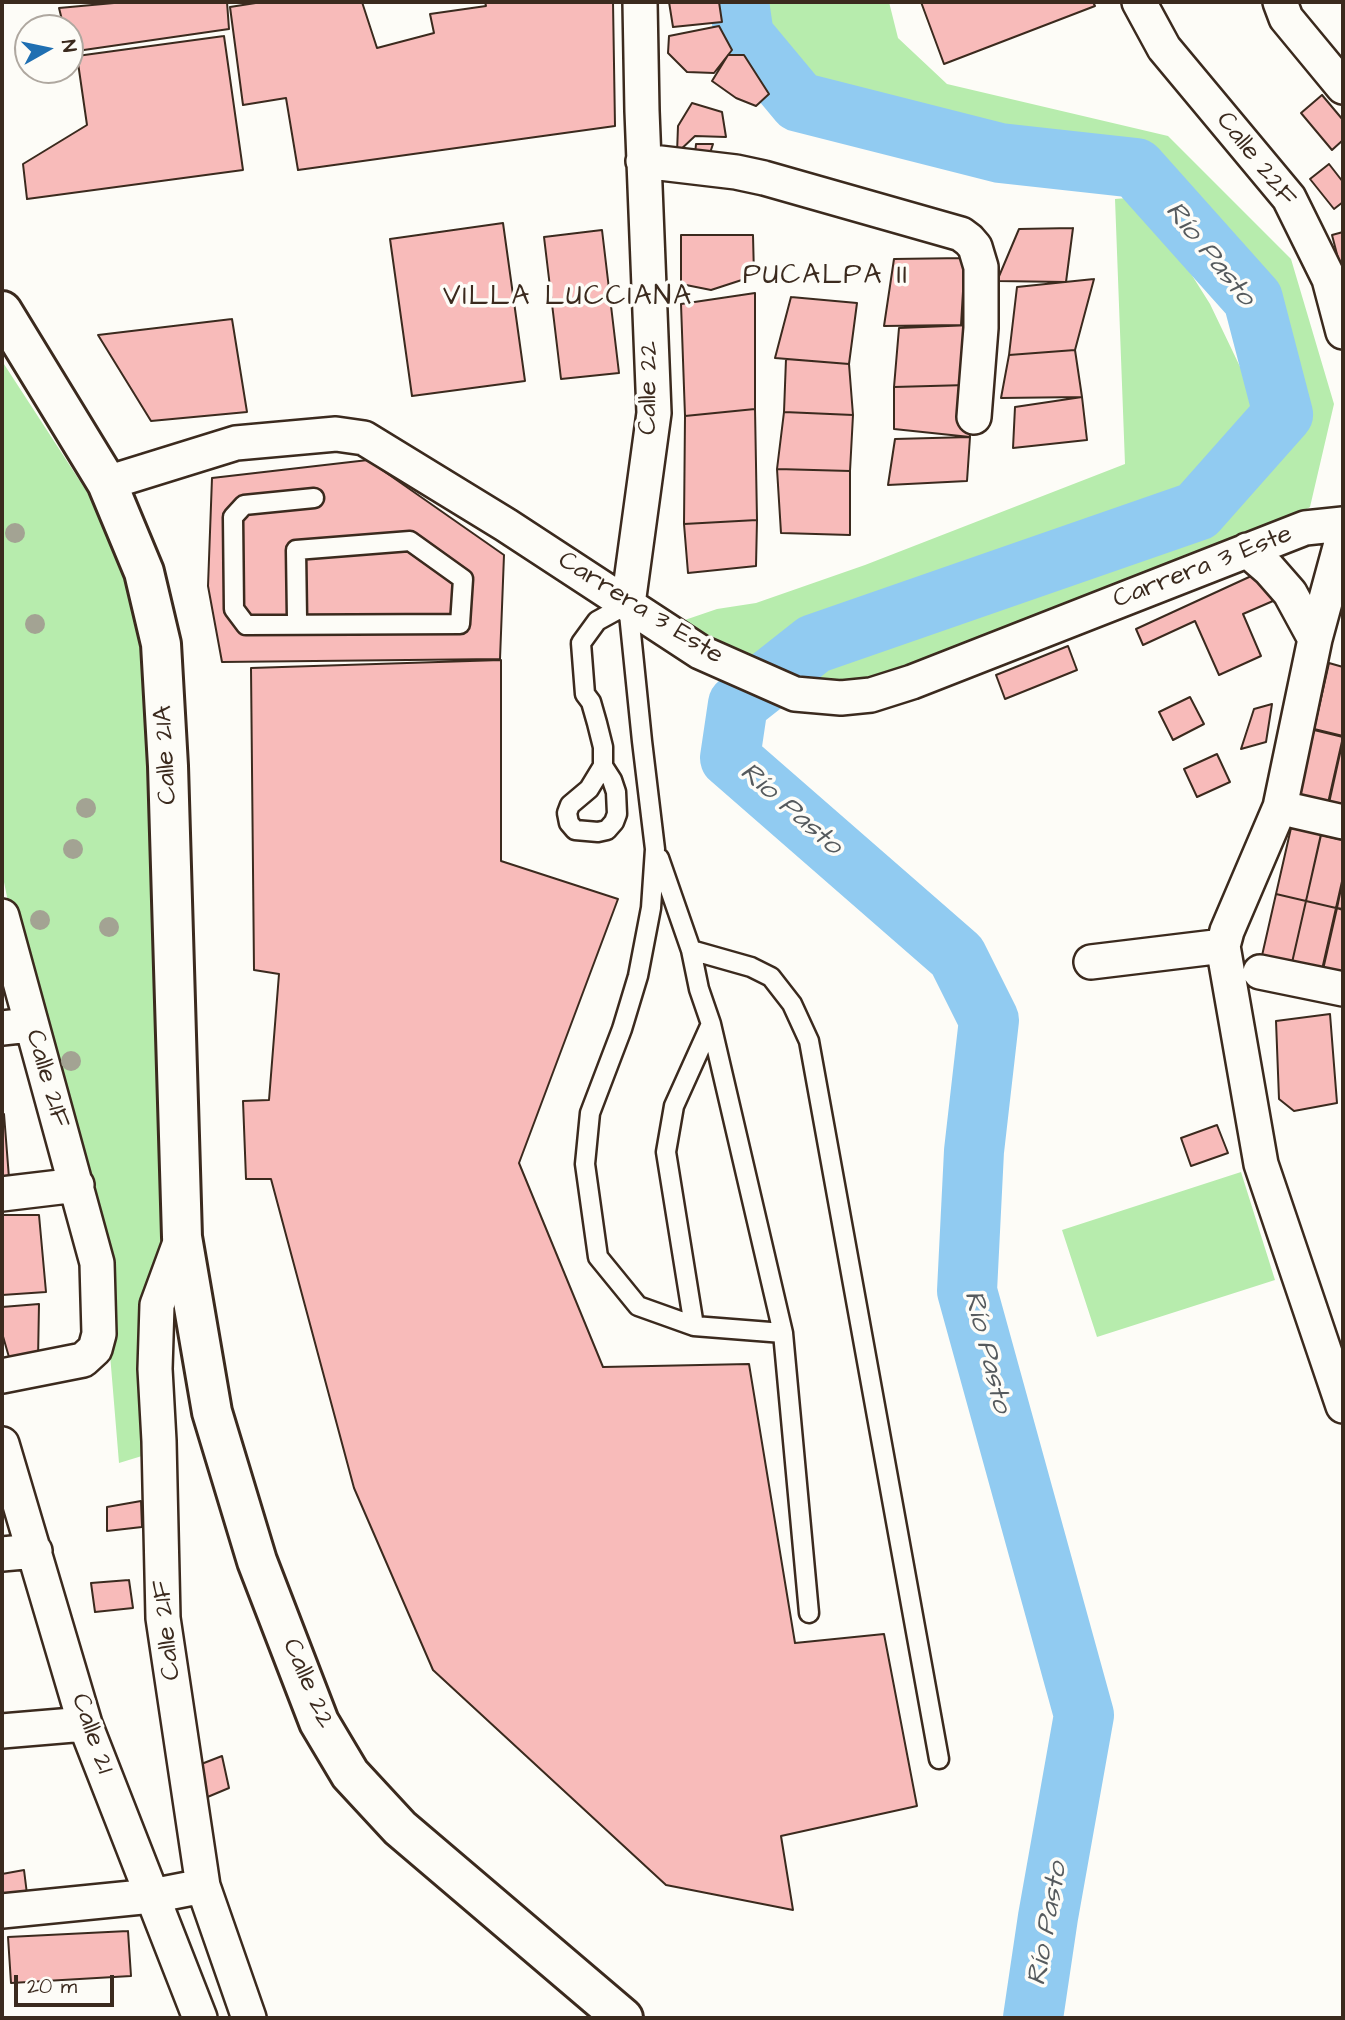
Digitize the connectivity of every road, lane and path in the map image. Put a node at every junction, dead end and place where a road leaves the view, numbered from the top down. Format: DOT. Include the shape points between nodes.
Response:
graph roads {
  1 [pos="640,2"];
  2 [pos="1139,2"];
  3 [pos="1280,2"];
  4 [pos="1343,87"];
  5 [pos="643,161"];
  6 [pos="2,312"];
  7 [pos="1343,332"];
  8 [pos="974,417"];
  9 [pos="107,483"];
  10 [pos="314,498"];
  11 [pos="1343,524"];
  12 [pos="1343,536"];
  13 [pos="1247,550"];
  14 [pos="628,604"];
  15 [pos="297,618"];
  16 [pos="1330,641"];
  17 [pos="603,766"];
  18 [pos="1295,811"];
  19 [pos="1343,822"];
  20 [pos="655,849"];
  21 [pos="2,916"];
  22 [pos="1223,946"];
  23 [pos="691,950"];
  24 [pos="1091,962"];
  25 [pos="1261,972"];
  26 [pos="1343,989"];
  27 [pos="711,1024"];
  28 [pos="16,1026"];
  29 [pos="76,1185"];
  30 [pos="2,1194"];
  31 [pos="182,1237"];
  32 [pos="694,1326"];
  33 [pos="783,1333"];
  34 [pos="2,1376"];
  35 [pos="1343,1406"];
  36 [pos="2,1444"];
  37 [pos="35,1551"];
  38 [pos="2,1554"];
  39 [pos="809,1614"];
  40 [pos="85,1724"];
  41 [pos="2,1731"];
  42 [pos="939,1759"];
  43 [pos="203,1886"];
  44 [pos="152,1896"];
  45 [pos="2,1911"];
  46 [pos="200,2018"];
  47 [pos="249,2018"];
  48 [pos="623,2018"];
  1 -- 5 [label="street, Calle 22"];
  2 -- 7 [label="street, Calle 22F" via="1164,48 1289,198 1329,279"];
  3 -- 4 [label="street" via="1286,18"];
  5 -- 8 [label="street" via="764,178 969,240 981,267"];
  5 -- 14 [label="street, Calle 22" via="654,413"];
  6 -- 9 [label="main road, Calle 21A"];
  9 -- 14 [label="street, Carrera 3 Este" via="236,443 336,434 364,438"];
  9 -- 31 [label="main road, Calle 21A" via="144,572 161,644"];
  10 -- 15 [label="lane" via="244,505 233,517 234,609 246,625 460,624 463,579 410,541 296,550"];
  11 -- 13 [label="street, Carrera 3 Este" via="1305,528"];
  12 -- 16 [label="street"];
  13 -- 14 [label="street, Carrera 3 Este" via="912,682 871,695 841,698 795,694 700,652"];
  13 -- 16 [label="street"];
  14 -- 17 [label="lane" via="597,621 581,643 585,694 597,723"];
  14 -- 20 [label="lane"];
  16 -- 22 [label="street" via="1280,807"];
  18 -- 19 [label="street"];
  20 -- 23 [label="lane"];
  20 -- 32 [label="lane" via="652,908 638,976 590,1114 585,1164 598,1257 638,1306"];
  21 -- 28 [label="street, Calle 21F"];
  22 -- 24 [label="street"];
  22 -- 35 [label="street" via="1261,1164"];
  23 -- 27 [label="lane"];
  23 -- 42 [label="lane" via="771,977 792,1004 809,1041"];
  25 -- 26 [label="street"];
  27 -- 32 [label="lane" via="674,1106 666,1152"];
  27 -- 33 [label="lane"];
  28 -- 29 [label="street, Calle 21F"];
  29 -- 30 [label="street"];
  29 -- 34 [label="street, Calle 21F" via="97,1263 99,1334 95,1349 83,1360"];
  31 -- 43 [label="street, Calle 21F" via="157,1305 163,1618"];
  31 -- 48 [label="main road, Calle 22" via="212,1412 257,1561 319,1722 350,1774 400,1828"];
  32 -- 33 [label="lane"];
  33 -- 39 [label="lane"];
  36 -- 37 [label="street, Calle 21"];
  37 -- 38 [label="street"];
  37 -- 40 [label="street, Calle 21"];
  40 -- 41 [label="street"];
  40 -- 44 [label="street, Calle 21"];
  43 -- 44 [label="street"];
  43 -- 47 [label="street, Calle 21F"];
  44 -- 45 [label="street"];
  44 -- 46 [label="street, Calle 21"];
}
